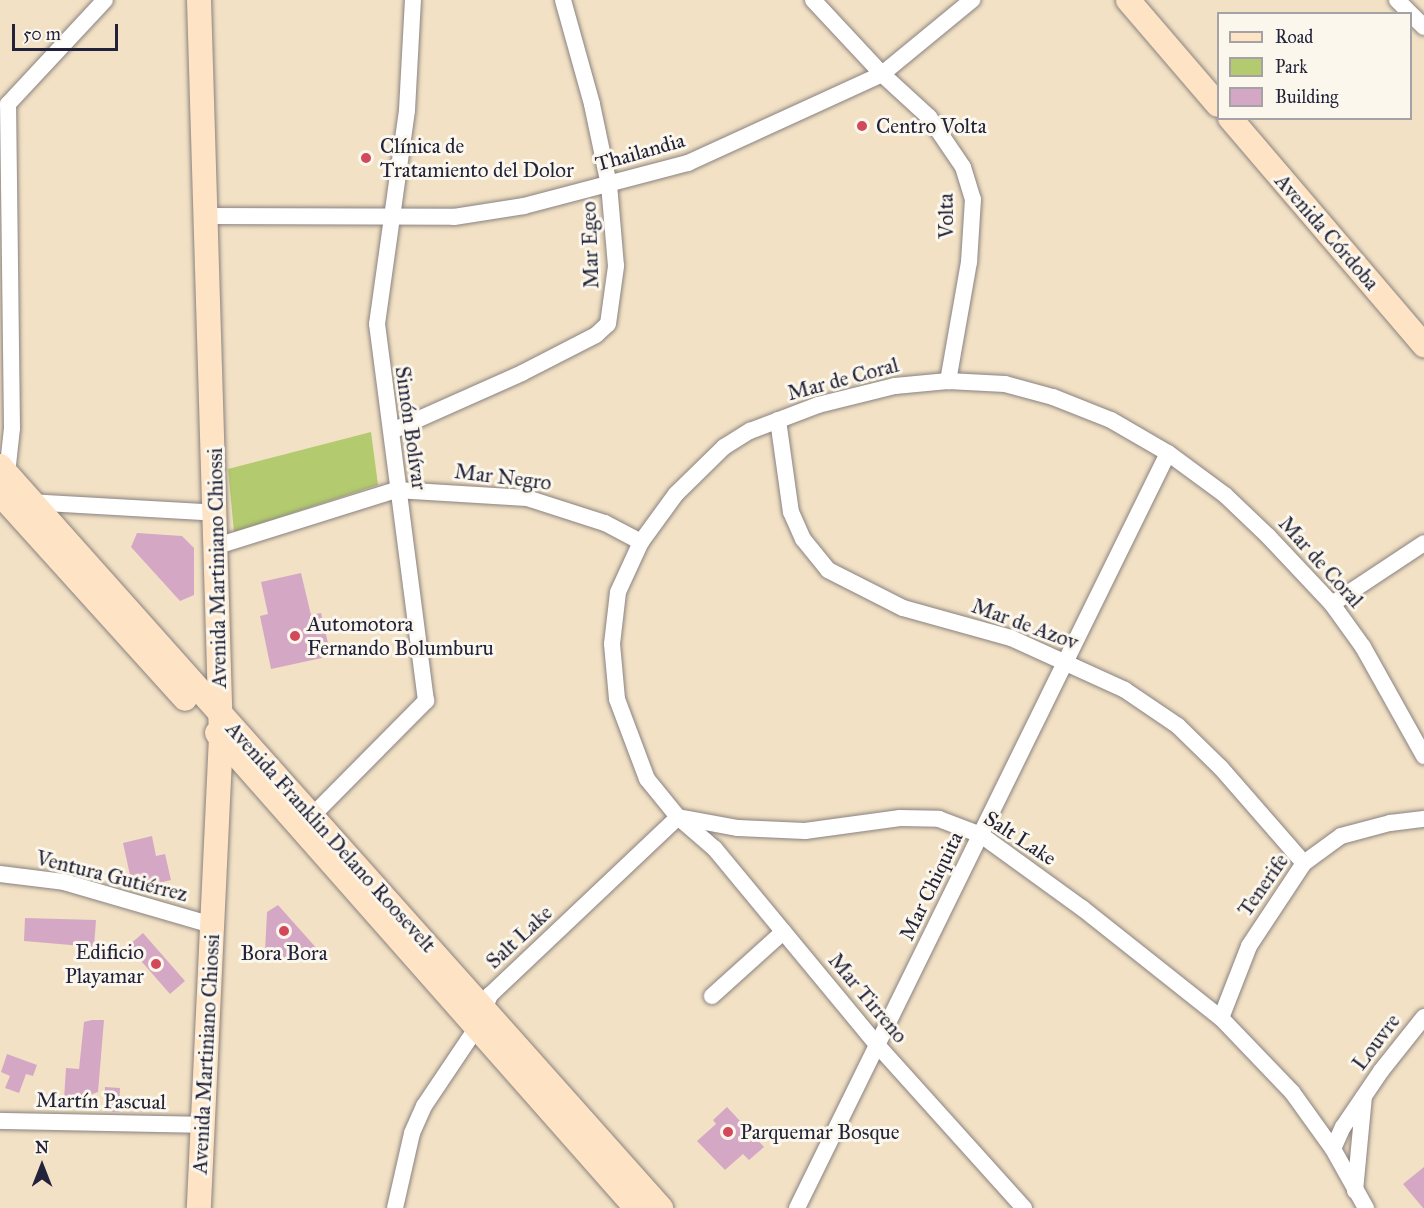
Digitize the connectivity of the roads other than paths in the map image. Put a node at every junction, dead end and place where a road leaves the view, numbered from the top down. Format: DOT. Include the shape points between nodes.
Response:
graph roads {
  1 [pos="105,0"];
  2 [pos="199,0"];
  3 [pos="413,0"];
  4 [pos="562,0"];
  5 [pos="813,0"];
  6 [pos="972,0"];
  7 [pos="1128,0"];
  8 [pos="1397,0"];
  9 [pos="1409,12"];
  10 [pos="1412,15"];
  11 [pos="1424,27"];
  12 [pos="882,74"];
  13 [pos="4,99"];
  14 [pos="1217,104"];
  15 [pos="1232,120"];
  16 [pos="609,184"];
  17 [pos="206,216"];
  18 [pos="390,219"];
  19 [pos="1424,345"];
  20 [pos="948,381"];
  21 [pos="778,420"];
  22 [pos="392,431"];
  23 [pos="1168,453"];
  24 [pos="3,487"];
  25 [pos="396,490"];
  26 [pos="32,502"];
  27 [pos="216,513"];
  28 [pos="641,542"];
  29 [pos="1424,543"];
  30 [pos="217,546"];
  31 [pos="1332,604"];
  32 [pos="1067,661"];
  33 [pos="221,726"];
  34 [pos="1424,756"];
  35 [pos="313,815"];
  36 [pos="678,817"];
  37 [pos="1424,819"];
  38 [pos="981,835"];
  39 [pos="1304,863"];
  40 [pos="0,874"];
  41 [pos="212,925"];
  42 [pos="783,932"];
  43 [pos="712,996"];
  44 [pos="1424,1017"];
  45 [pos="481,1018"];
  46 [pos="1221,1018"];
  47 [pos="878,1046"];
  48 [pos="1364,1095"];
  49 [pos="0,1121"];
  50 [pos="202,1125"];
  51 [pos="1343,1127"];
  52 [pos="1361,1134"];
  53 [pos="1334,1149"];
  54 [pos="1355,1191"];
  55 [pos="199,1208"];
  56 [pos="395,1208"];
  57 [pos="636,1208"];
  58 [pos="661,1208"];
  59 [pos="797,1208"];
  60 [pos="1024,1208"];
  61 [pos="1366,1208"];
  1 -- 13 [label="street"];
  2 -- 17 [label="main road, Avenida Martiniano Chiossi"];
  3 -- 18 [label="street, Simón Bolívar" via="407,110"];
  4 -- 16 [label="street, Mar Egeo" via="587,82"];
  5 -- 12 [label="street, Volta"];
  6 -- 12 [label="street, Thailandia"];
  7 -- 14 [label="main road"];
  8 -- 9 [label="street"];
  10 -- 11 [label="street"];
  12 -- 16 [label="street, Thailandia" via="688,163"];
  12 -- 20 [label="street, Volta" via="929,117 963,167 973,199 969,262"];
  13 -- 24 [label="street" via="12,428"];
  15 -- 19 [label="main road, Avenida Córdoba"];
  16 -- 18 [label="street, Thailandia" via="512,208 454,217"];
  16 -- 22 [label="street, Mar Egeo" via="616,266 608,324 596,335 522,373"];
  17 -- 18 [label="street, Thailandia"];
  17 -- 27 [label="main road, Avenida Martiniano Chiossi"];
  18 -- 22 [label="street, Simón Bolívar" via="377,324 381,379"];
  20 -- 21 [label="street, Mar de Coral" via="895,386"];
  20 -- 23 [label="street, Mar de Coral" via="1005,384 1053,397 1111,420"];
  21 -- 28 [label="street, Mar de Coral" via="724,447 701,466"];
  21 -- 32 [label="street, Mar de Azov" via="791,512 803,539 828,570 903,608 1011,638"];
  22 -- 25 [label="street, Simón Bolívar"];
  23 -- 31 [label="street, Mar de Coral" via="1225,495"];
  23 -- 32 [label="street, Mar Chiquita"];
  24 -- 26 [label="main road, Avenida Franklin Delano Roosevelt"];
  24 -- 33 [label="main road, Avenida Franklin Delano Roosevelt"];
  25 -- 28 [label="street, Mar Negro" via="527,498 595,519"];
  25 -- 30 [label="street, Mar Negro"];
  25 -- 35 [label="street, Simón Bolívar" via="426,701"];
  26 -- 27 [label="street"];
  26 -- 33 [label="main road, Avenida Franklin Delano Roosevelt"];
  27 -- 30 [label="main road, Avenida Martiniano Chiossi"];
  28 -- 36 [label="street, Mar de Coral" via="618,592 612,644 617,699 648,779"];
  29 -- 31 [label="street"];
  30 -- 33 [label="main road, Avenida Martiniano Chiossi"];
  31 -- 34 [label="street, Mar de Coral" via="1404,715"];
  32 -- 38 [label="street, Mar Chiquita"];
  32 -- 39 [label="street, Mar de Azov" via="1125,690 1178,726 1221,768"];
  33 -- 35 [label="main road, Avenida Franklin Delano Roosevelt"];
  33 -- 41 [label="main road, Avenida Martiniano Chiossi"];
  33 -- 45 [label="main road, Avenida Franklin Delano Roosevelt"];
  35 -- 45 [label="main road, Avenida Franklin Delano Roosevelt"];
  36 -- 38 [label="street, Salt Lake" via="738,828 805,831 900,818 939,819"];
  36 -- 42 [label="street, Mar Tirreno" via="714,849"];
  36 -- 45 [label="street, Salt Lake" via="490,995"];
  37 -- 39 [label="street, Tenerife" via="1341,836"];
  38 -- 46 [label="street, Salt Lake" via="1082,908"];
  38 -- 47 [label="street, Mar Chiquita"];
  39 -- 46 [label="street, Tenerife" via="1249,946"];
  40 -- 41 [label="street, Ventura Gutiérrez" via="64,882"];
  41 -- 50 [label="main road, Avenida Martiniano Chiossi"];
  42 -- 43 [label="street"];
  42 -- 47 [label="street, Mar Tirreno"];
  44 -- 48 [label="street, Louvre"];
  45 -- 56 [label="street, Salt Lake" via="424,1106 412,1133"];
  45 -- 57 [label="main road, Avenida Franklin Delano Roosevelt"];
  45 -- 58 [label="main road, Avenida Franklin Delano Roosevelt"];
  46 -- 53 [label="street, Salt Lake" via="1292,1092"];
  47 -- 59 [label="street, Mar Chiquita"];
  47 -- 60 [label="street, Mar Tirreno"];
  48 -- 51 [label="street, Louvre"];
  48 -- 52 [label="street, Louvre"];
  49 -- 50 [label="street, Martín Pascual"];
  50 -- 55 [label="main road, Avenida Martiniano Chiossi"];
  51 -- 52 [label="street"];
  51 -- 53 [label="street, Louvre"];
  52 -- 54 [label="street, Louvre"];
  53 -- 54 [label="street, Salt Lake"];
  54 -- 61 [label="street, Salt Lake"];
}
